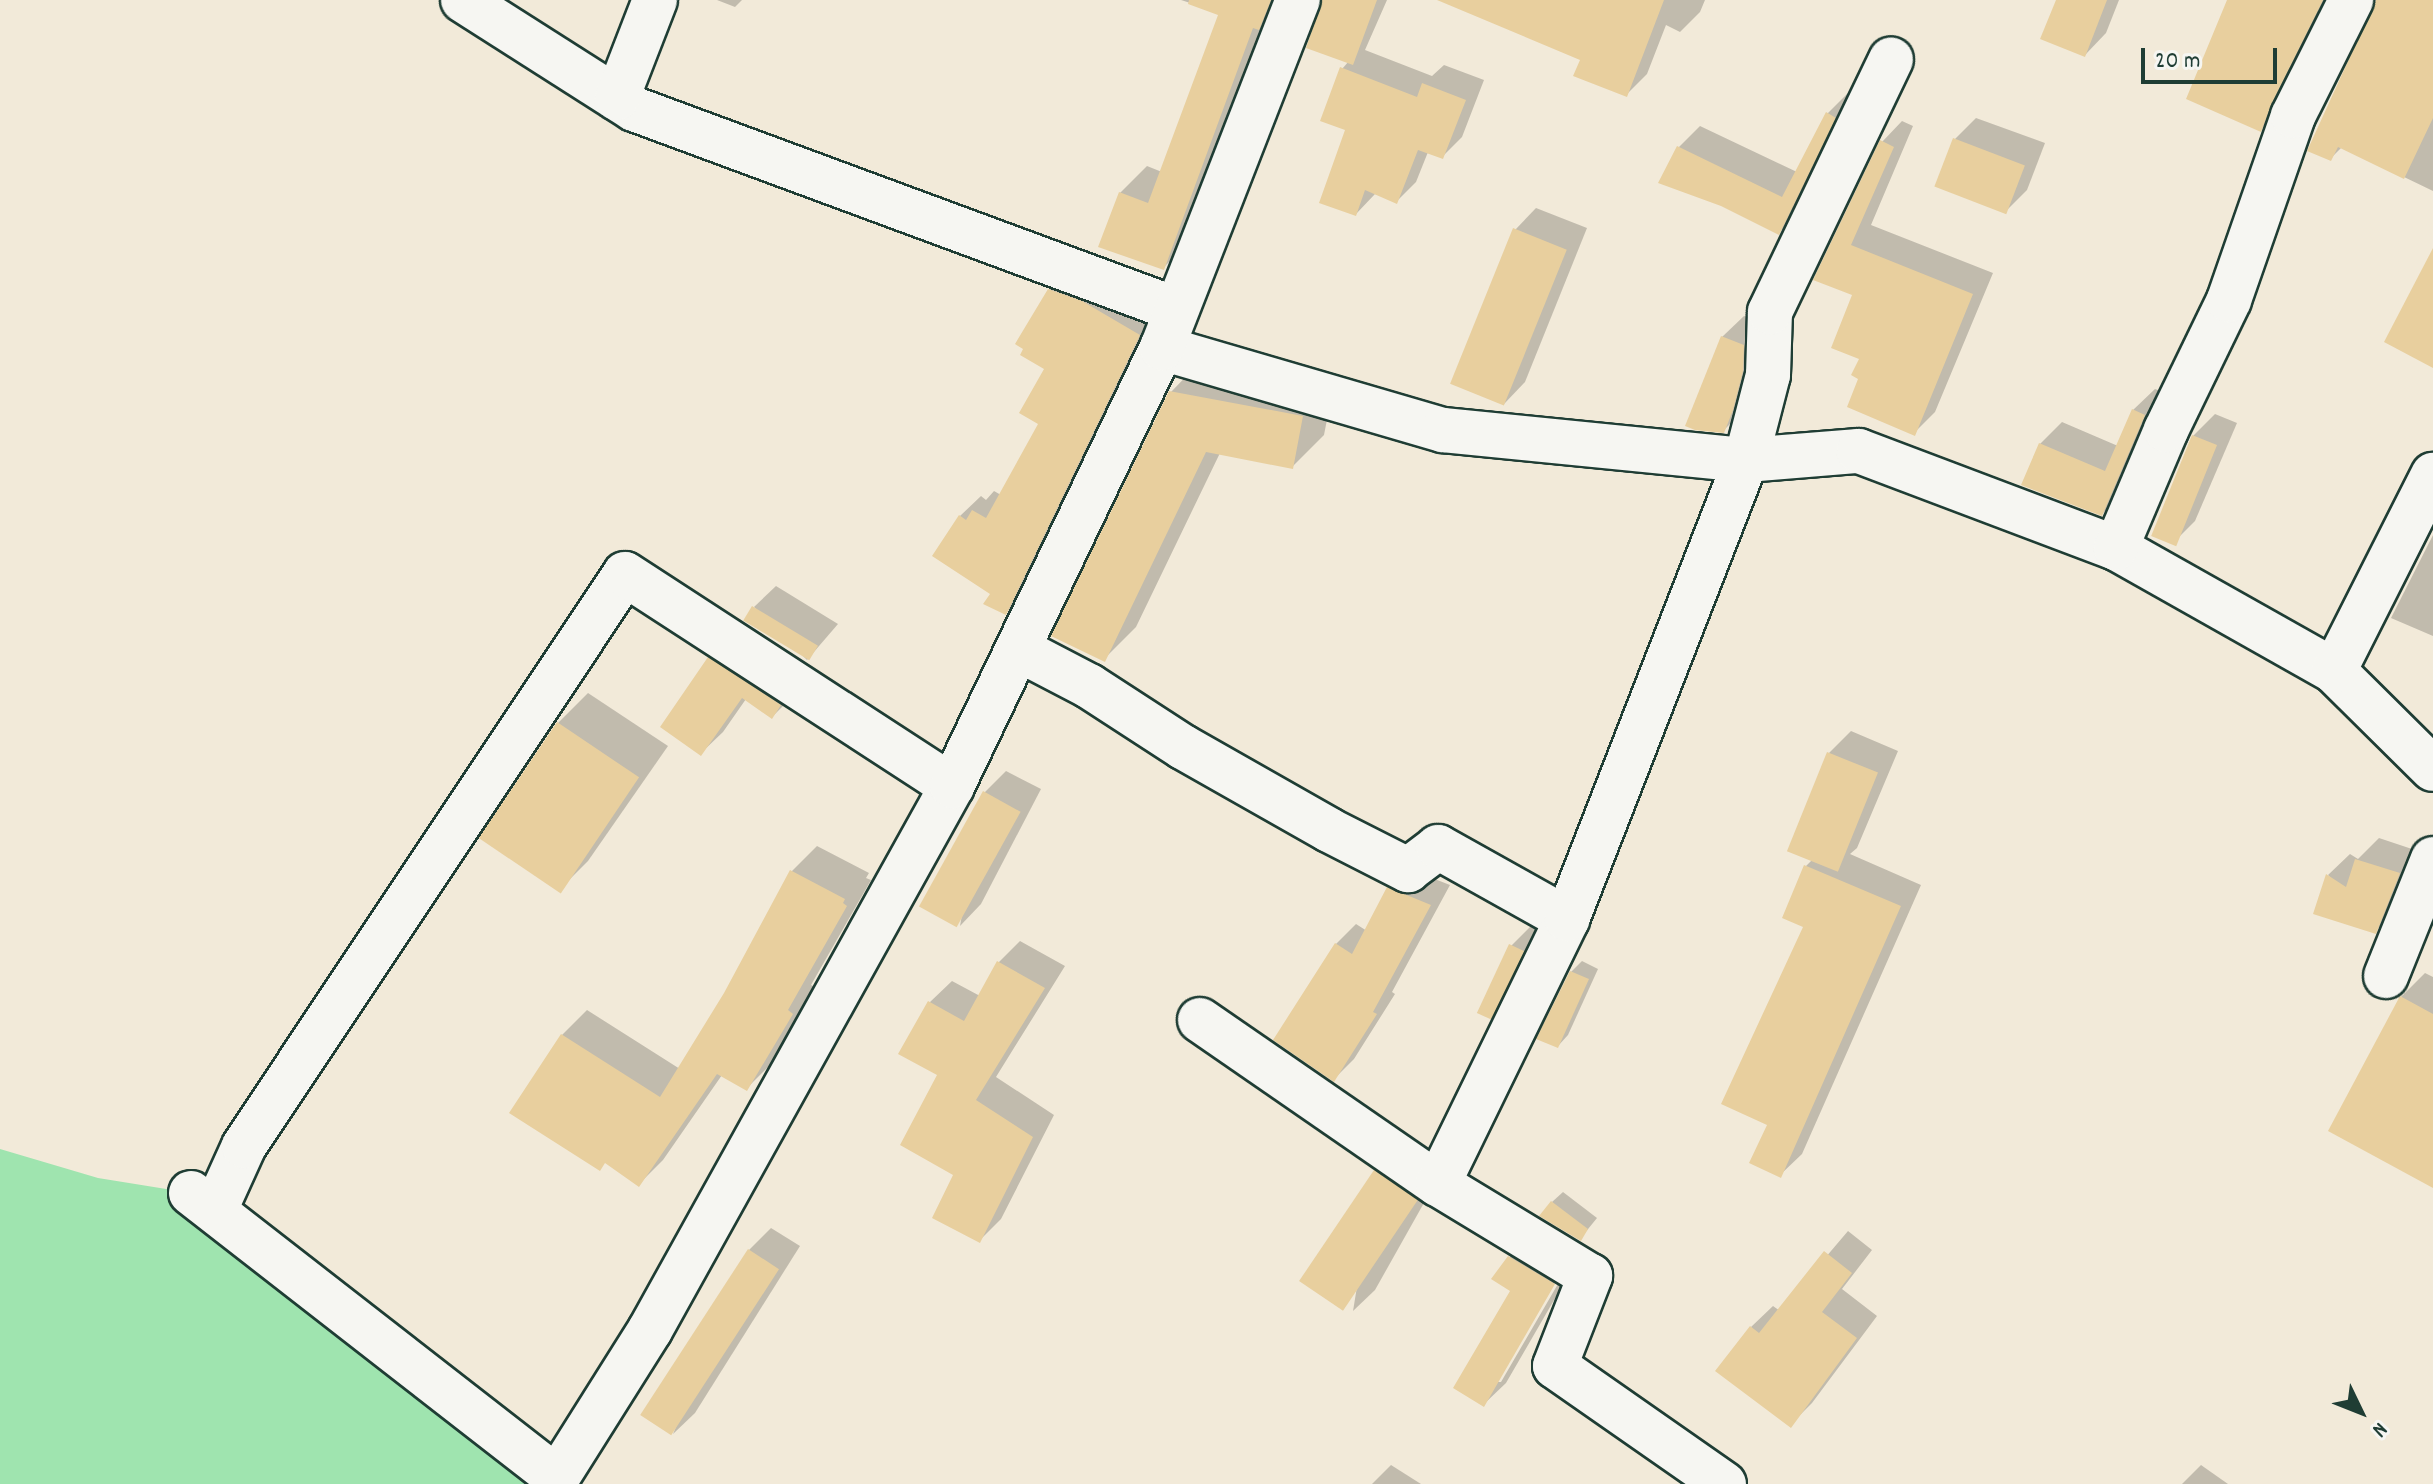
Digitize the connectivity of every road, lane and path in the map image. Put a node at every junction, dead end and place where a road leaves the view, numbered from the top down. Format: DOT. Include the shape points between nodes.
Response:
graph roads {
  1 [pos="463,0"];
  2 [pos="655,0"];
  3 [pos="1298,0"];
  4 [pos="2351,0"];
  5 [pos="1891,60"];
  6 [pos="617,98"];
  7 [pos="1169,328"];
  8 [pos="1746,460"];
  9 [pos="2433,475"];
  10 [pos="2116,548"];
  11 [pos="1018,649"];
  12 [pos="2334,671"];
  13 [pos="2433,769"];
  14 [pos="952,786"];
  15 [pos="2433,859"];
  16 [pos="1567,919"];
  17 [pos="2386,976"];
  18 [pos="1200,1020"];
  19 [pos="1438,1184"];
  20 [pos="554,1480"];
  21 [pos="1724,1484"];
  1 -- 6 [label="street"];
  2 -- 6 [label="street"];
  3 -- 7 [label="street"];
  4 -- 10 [label="street" via="2293,116 2229,300"];
  5 -- 8 [label="street" via="1770,312 1768,375"];
  6 -- 7 [label="street"];
  7 -- 8 [label="street" via="1443,430"];
  7 -- 11 [label="street"];
  8 -- 10 [label="street" via="1859,451"];
  8 -- 16 [label="street"];
  9 -- 12 [label="street"];
  10 -- 12 [label="street"];
  11 -- 14 [label="street"];
  11 -- 16 [label="street" via="1329,830 1408,870 1438,847"];
  12 -- 13 [label="street"];
  14 -- 20 [label="street" via="650,1330"];
  14 -- 20 [label="street" via="625,574 203,1201"];
  15 -- 17 [label="street"];
  16 -- 19 [label="street"];
  18 -- 19 [label="street"];
  19 -- 21 [label="street" via="1590,1276 1555,1366"];
}
